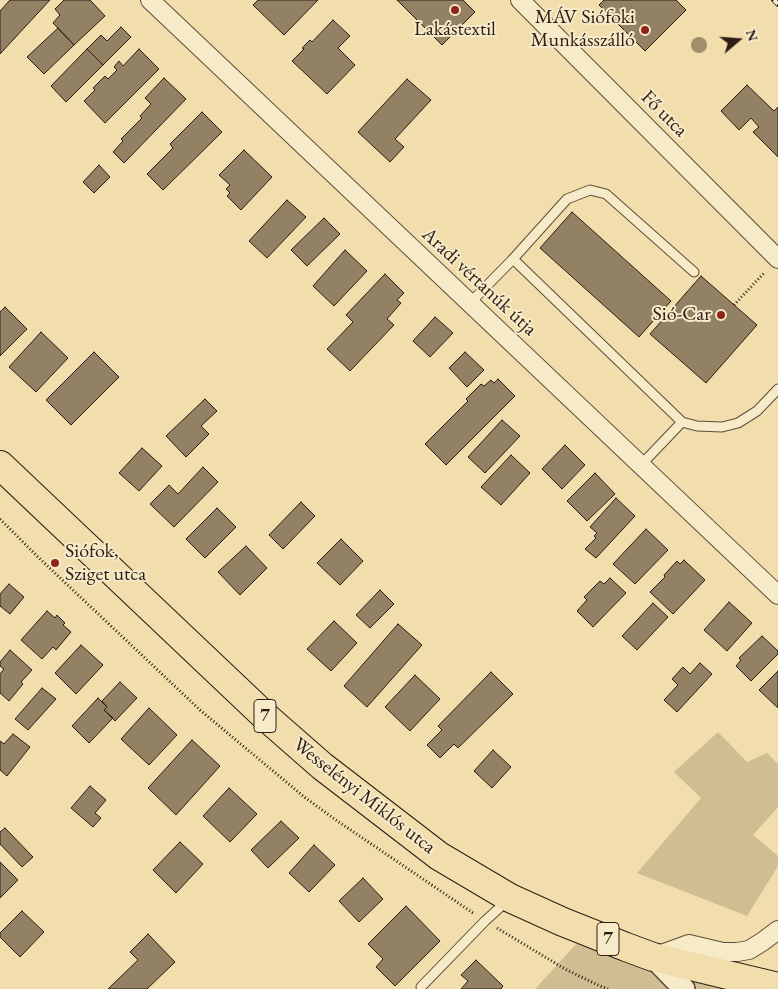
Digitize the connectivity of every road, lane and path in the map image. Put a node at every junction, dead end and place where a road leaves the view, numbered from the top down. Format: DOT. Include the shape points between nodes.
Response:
graph roads {
  1 [pos="150,0"];
  2 [pos="520,0"];
  3 [pos="513,260"];
  4 [pos="772,265"];
  5 [pos="694,272"];
  6 [pos="470,303"];
  7 [pos="734,305"];
  8 [pos="778,389"];
  9 [pos="682,422"];
  10 [pos="0,465"];
  11 [pos="641,465"];
  12 [pos="778,595"];
  13 [pos="510,898"];
  14 [pos="778,930"];
  15 [pos="653,957"];
  16 [pos="421,987"];
  17 [pos="778,987"];
  18 [pos="684,989"];
  1 -- 6 [label="street, Aradi vértanúk útja"];
  2 -- 4 [label="street, Fő utca"];
  3 -- 5 [label="lane" via="567,199 590,190 606,194"];
  3 -- 6 [label="lane"];
  3 -- 9 [label="lane"];
  4 -- 7 [label="path"];
  6 -- 11 [label="street, Aradi vértanúk útja"];
  8 -- 9 [label="lane" via="758,411 738,423 722,427"];
  9 -- 11 [label="lane"];
  10 -- 13 [label="main road, Wesselényi Miklós utca / 7" via="322,766 439,856"];
  11 -- 12 [label="street, Aradi vértanúk útja"];
  13 -- 15 [label="main road, Wesselényi Miklós utca / 7"];
  13 -- 16 [label="lane"];
  14 -- 15 [label="street" via="749,950 723,952 689,944"];
  15 -- 17 [label="main road, Wesselényi Miklós utca / 7"];
  15 -- 18 [label="street"];
}
